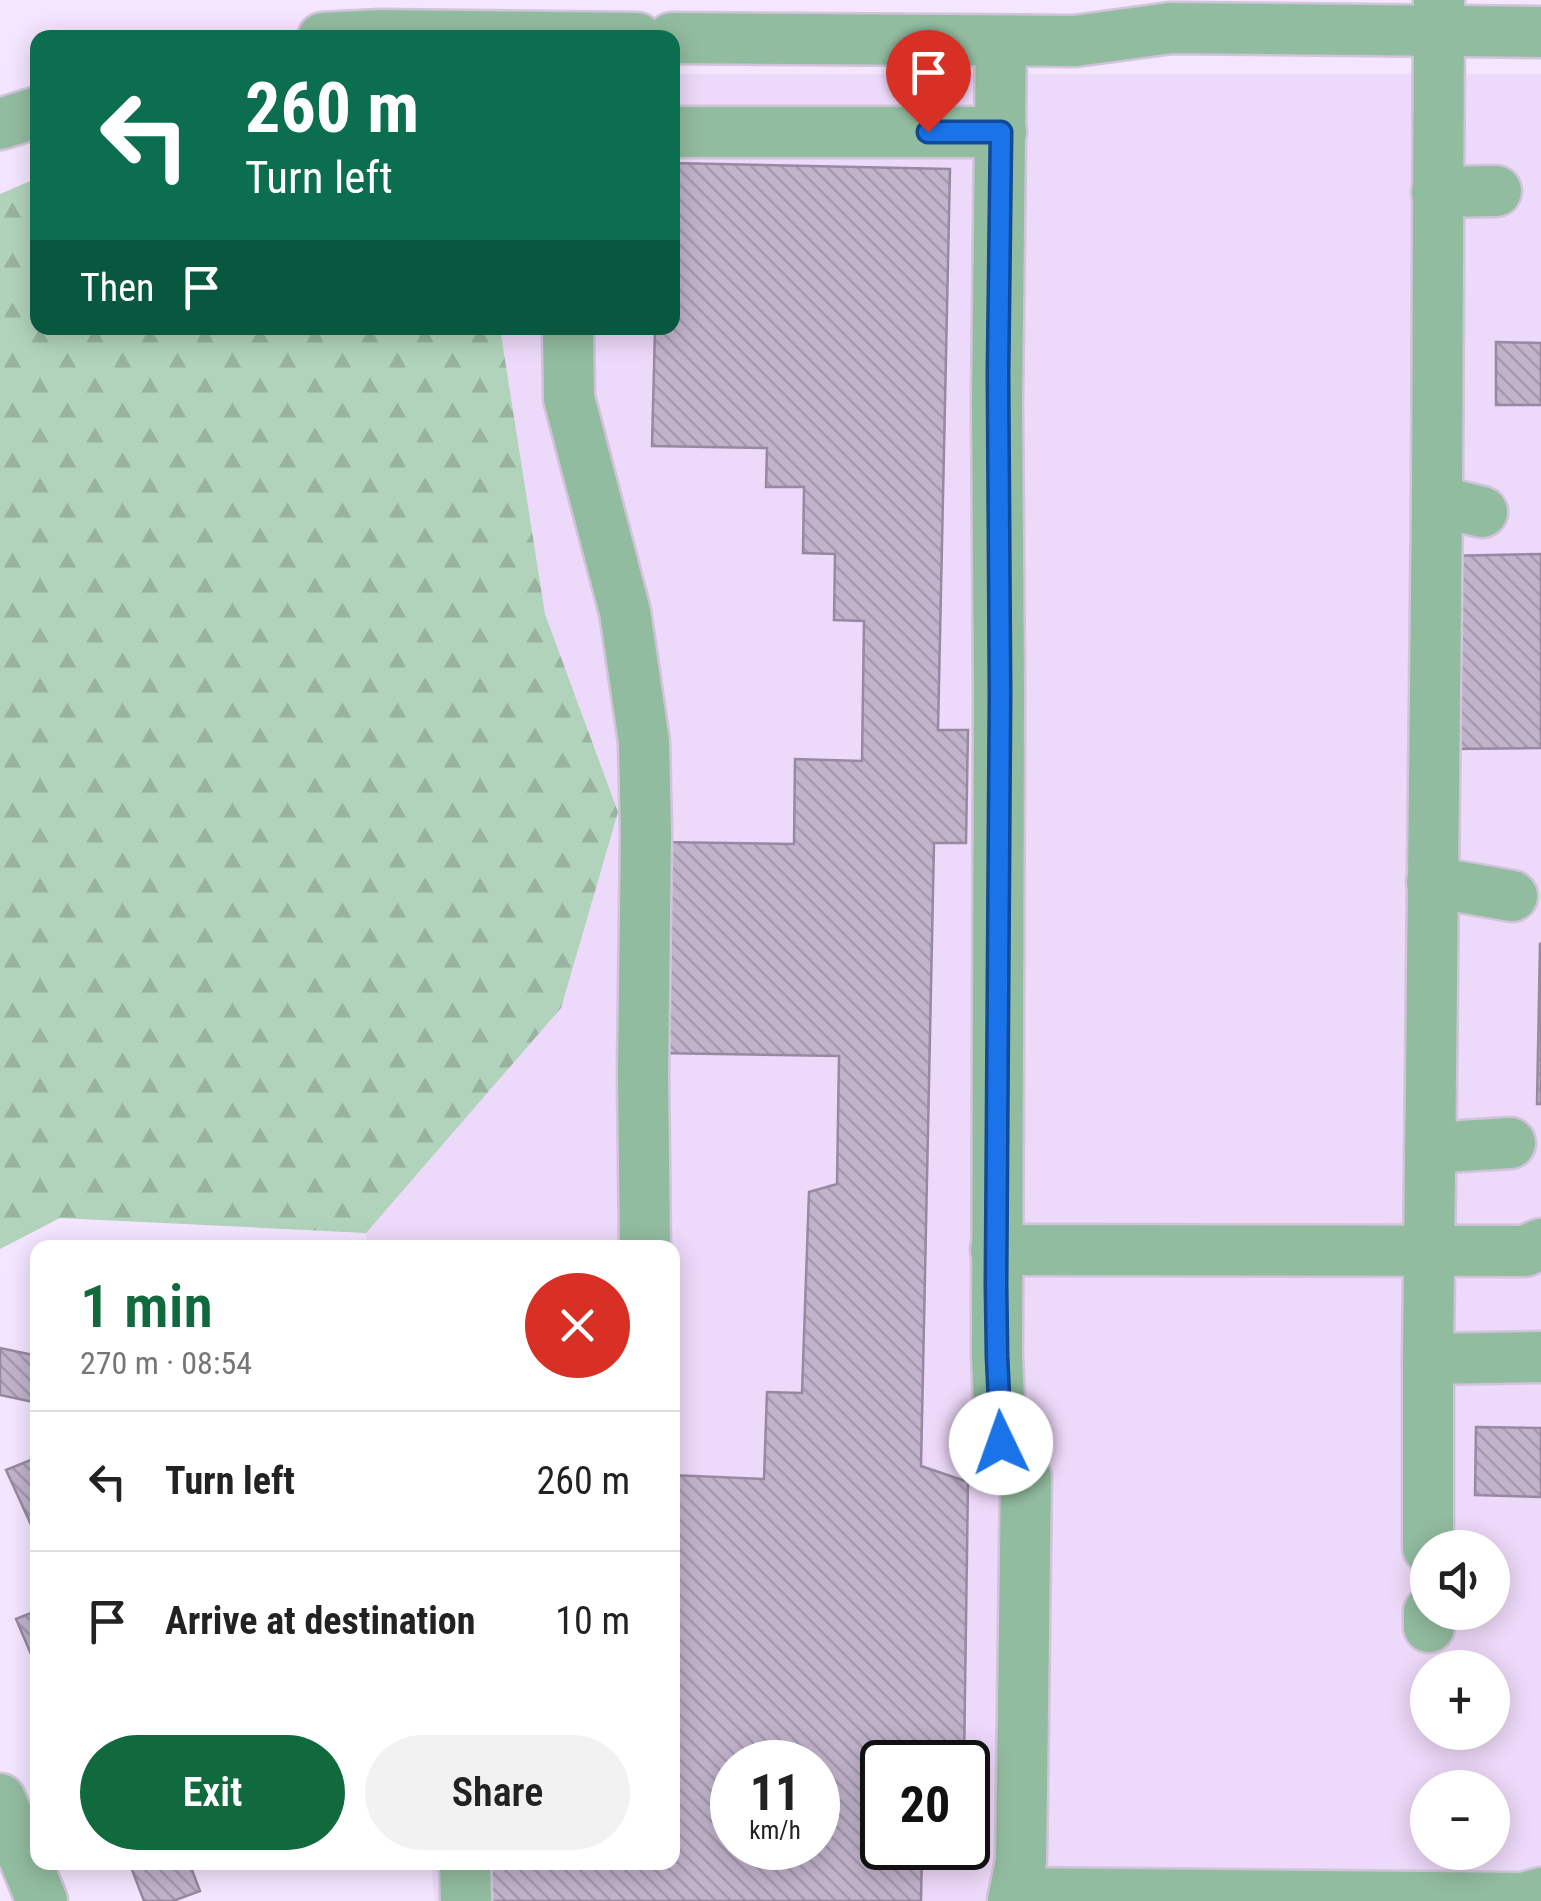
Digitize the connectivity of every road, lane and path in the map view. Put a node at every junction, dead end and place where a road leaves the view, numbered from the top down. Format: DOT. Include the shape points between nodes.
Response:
graph roads {
  1 [pos="1438,15"];
  2 [pos="1118,18"];
  3 [pos="1541,32"];
  4 [pos="680,38"];
  5 [pos="1001,41"];
  6 [pos="680,132"];
  7 [pos="1001,132"];
  8 [pos="1496,191"];
  9 [pos="1437,192"];
  10 [pos="568,335"];
  11 [pos="1432,882"];
  12 [pos="1512,896"];
  13 [pos="1510,1143"];
  14 [pos="1430,1148"];
  15 [pos="645,1240"];
  16 [pos="996,1250"];
  17 [pos="1428,1251"];
  18 [pos="1536,1252"];
  19 [pos="1541,1357"];
  20 [pos="1428,1359"];
  21 [pos="1428,1530"];
  22 [pos="0,1798"];
  23 [pos="466,1870"];
  24 [pos="1541,1893"];
  25 [pos="1014,1897"];
  26 [pos="1318,1898"];
  27 [pos="1402,1899"];
  28 [pos="42,1901"];
  29 [pos="466,1901"];
  1 -- 2 [label="street" via="1171,28"];
  1 -- 3 [label="street"];
  1 -- 9 [label="street"];
  2 -- 5 [label="street" via="1075,41"];
  4 -- 5 [label="street"];
  5 -- 7 [label="street"];
  6 -- 7 [label="street"];
  7 -- 16 [label="street"];
  8 -- 9 [label="street"];
  9 -- 11 [label="street" via="1460,506 1452,786"];
  10 -- 15 [label="street" via="569,398 626,612 644,742"];
  11 -- 12 [label="street"];
  11 -- 14 [label="street"];
  13 -- 14 [label="street"];
  14 -- 17 [label="street"];
  16 -- 17 [label="street"];
  16 -- 25 [label="street" via="1001,1443 1026,1478 1023,1801"];
  17 -- 18 [label="street"];
  17 -- 20 [label="street"];
  19 -- 20 [label="street"];
  20 -- 21 [label="street"];
  22 -- 28 [label="street"];
  23 -- 29 [label="street"];
  24 -- 27 [label="street"];
  25 -- 26 [label="street"];
  26 -- 27 [label="street"];
}
